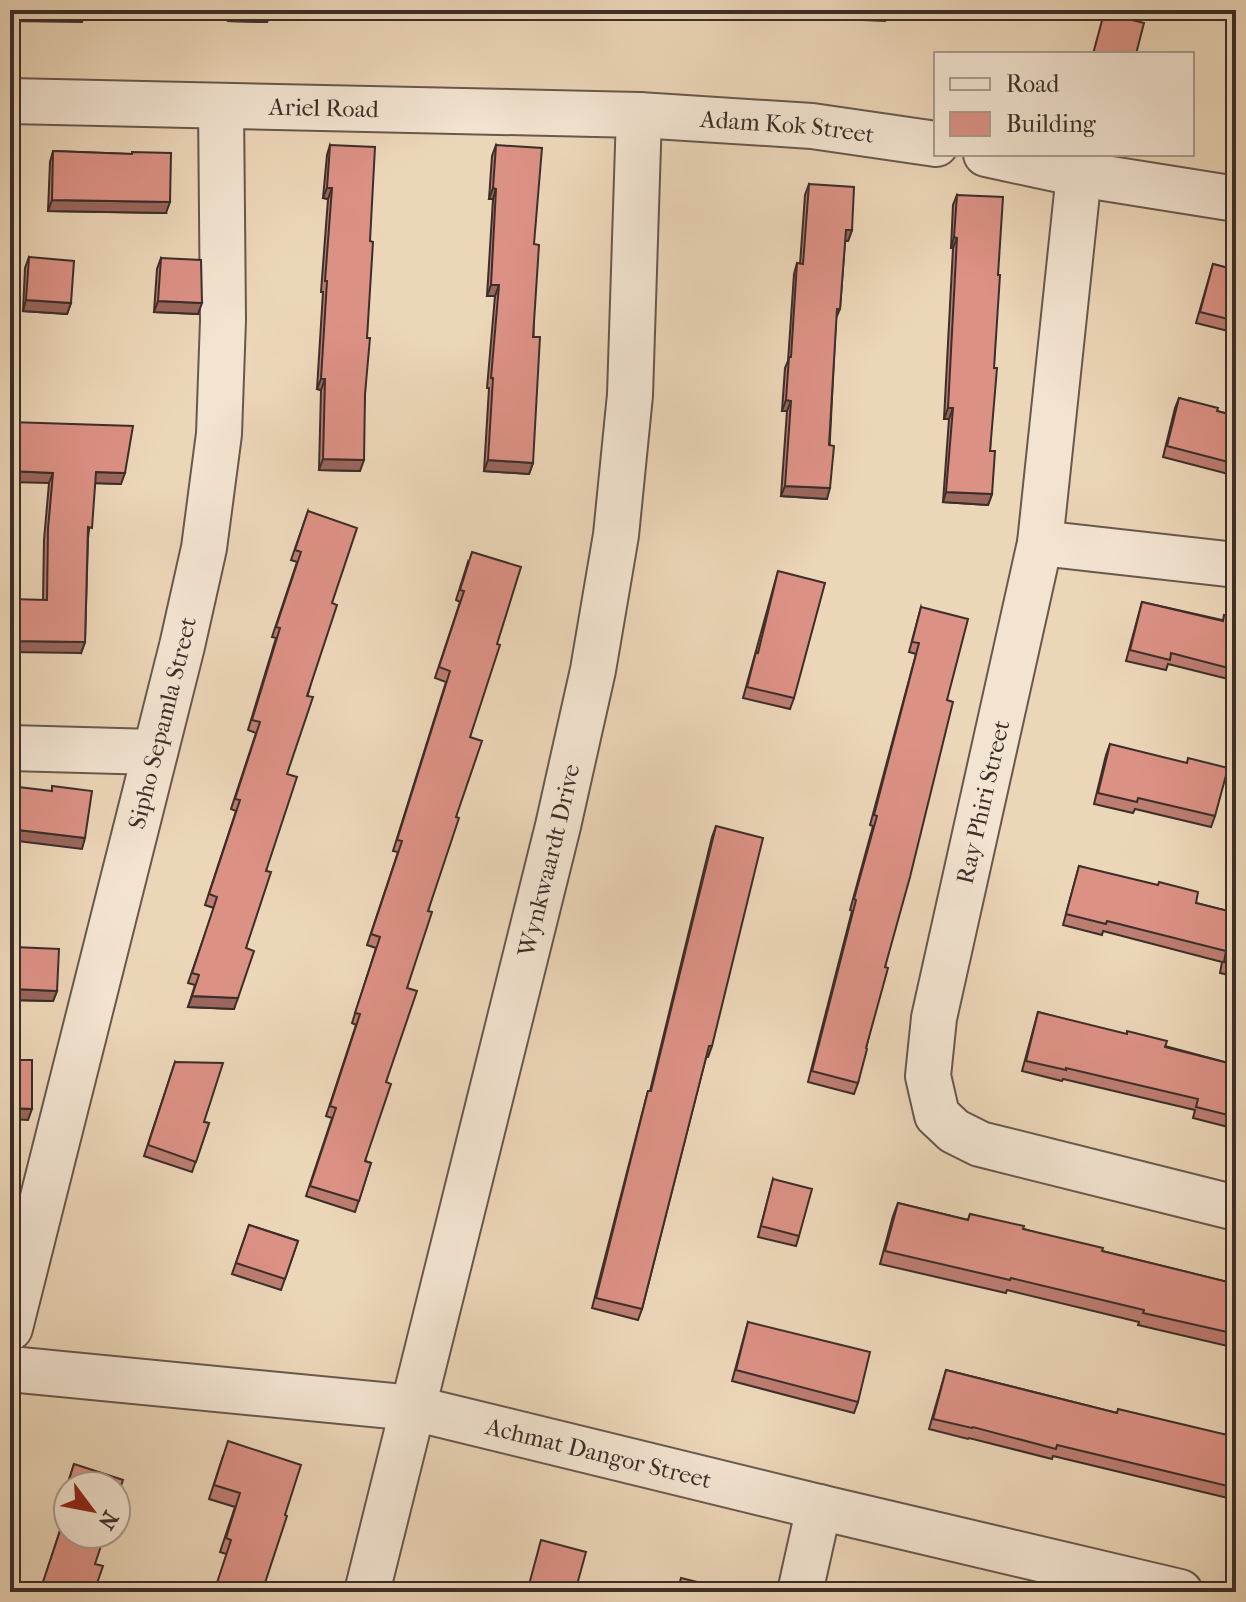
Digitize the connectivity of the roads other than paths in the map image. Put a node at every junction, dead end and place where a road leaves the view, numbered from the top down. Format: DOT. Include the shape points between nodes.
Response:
graph roads {
  1 [pos="10,101"];
  2 [pos="221,106"];
  3 [pos="639,115"];
  4 [pos="934,144"];
  5 [pos="995,156"];
  6 [pos="1079,174"];
  7 [pos="1236,199"];
  8 [pos="1040,543"];
  9 [pos="1236,565"];
  10 [pos="10,748"];
  11 [pos="155,752"];
  12 [pos="1236,1208"];
  13 [pos="10,1328"];
  14 [pos="10,1369"];
  15 [pos="413,1408"];
  16 [pos="819,1507"];
  17 [pos="367,1592"];
  18 [pos="800,1592"];
  19 [pos="1180,1592"];
  1 -- 2 [label="street, Ariel Road"];
  2 -- 3 [label="street, Ariel Road"];
  2 -- 11 [label="street, Sipho Sepamla Street" via="219,434 204,548"];
  3 -- 4 [label="street, Adam Kok Street" via="812,126"];
  3 -- 15 [label="street, Wynkwaardt Drive" via="630,395 609,580 558,826"];
  5 -- 6 [label="street"];
  6 -- 7 [label="street"];
  6 -- 8 [label="street, Ray Phiri Street"];
  8 -- 9 [label="street"];
  8 -- 12 [label="street, Ray Phiri Street" via="934,1018 928,1076 937,1115 980,1144"];
  10 -- 11 [label="street"];
  11 -- 13 [label="street, Sipho Sepamla Street"];
  14 -- 15 [label="street, Achmat Dangor Street"];
  15 -- 16 [label="street, Achmat Dangor Street"];
  15 -- 17 [label="street, Wynkwaardt Drive"];
  16 -- 18 [label="street"];
  16 -- 19 [label="street, Achmat Dangor Street"];
}
